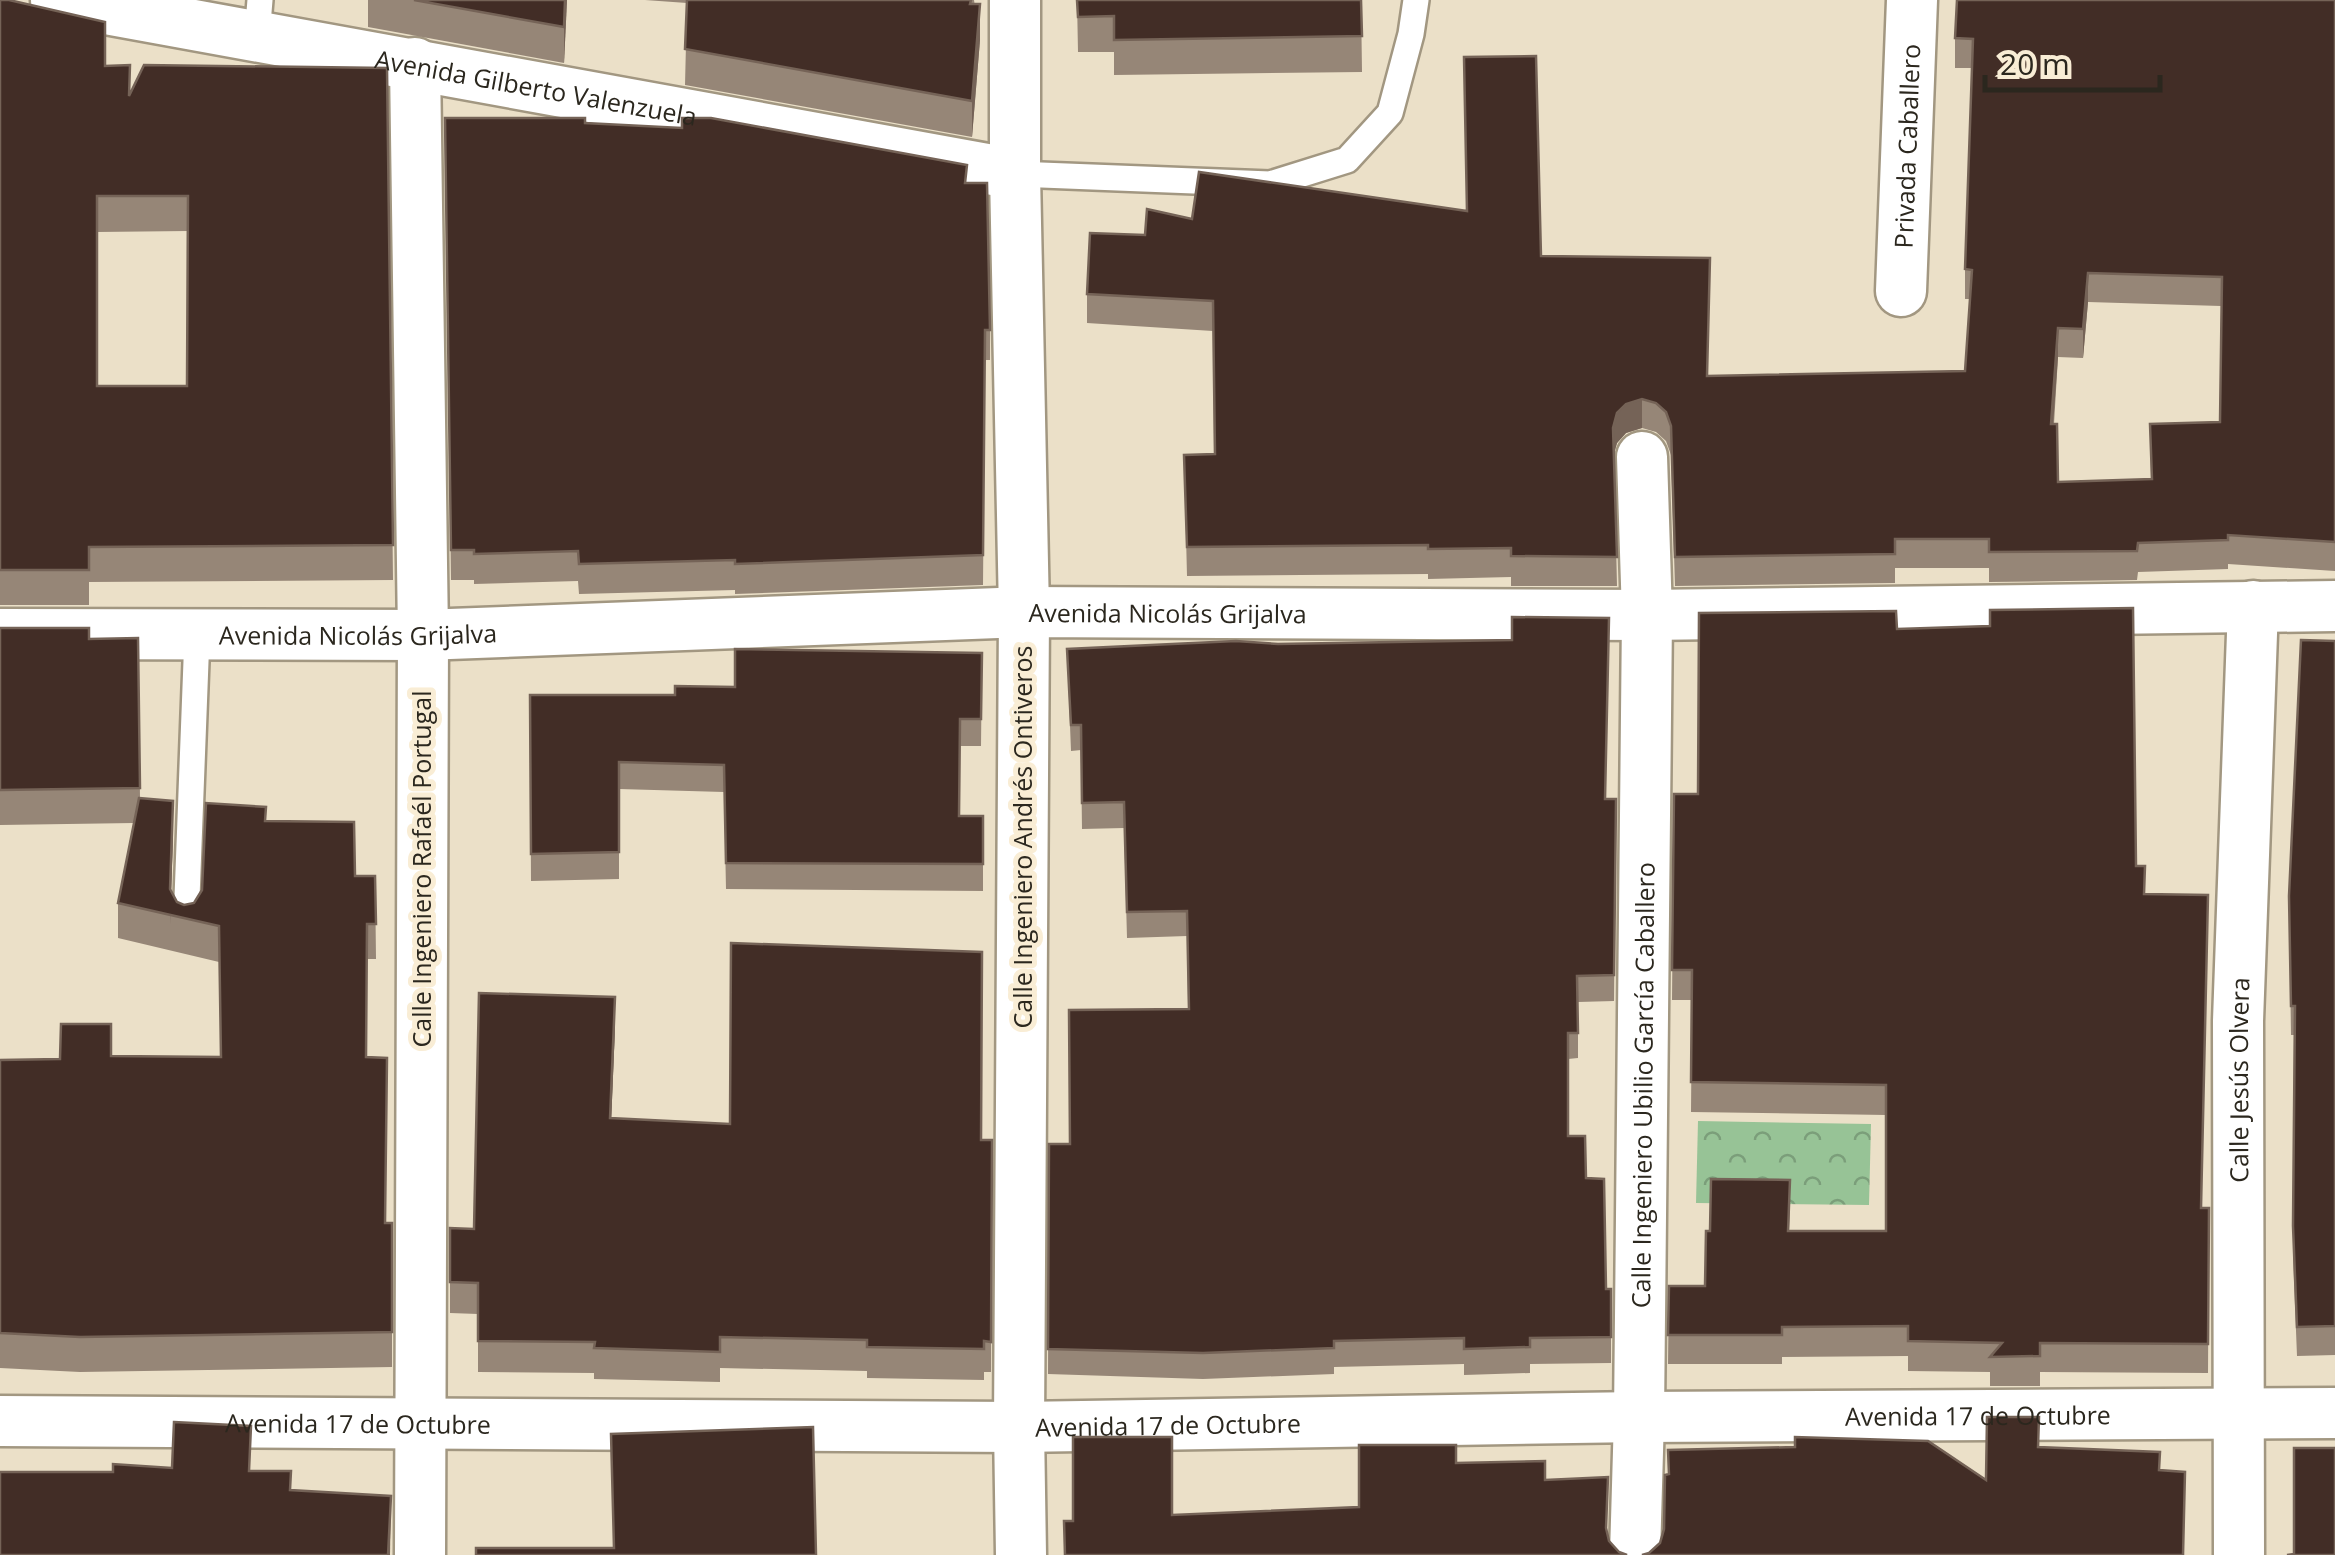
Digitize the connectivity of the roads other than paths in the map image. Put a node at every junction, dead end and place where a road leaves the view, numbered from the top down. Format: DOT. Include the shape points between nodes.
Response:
graph roads {
  1 [pos="56,0"];
  2 [pos="1015,0"];
  3 [pos="1416,0"];
  4 [pos="1912,0"];
  5 [pos="258,18"];
  6 [pos="415,63"];
  7 [pos="1014,174"];
  8 [pos="1901,291"];
  9 [pos="1642,457"];
  10 [pos="2252,606"];
  11 [pos="2335,606"];
  12 [pos="1024,612"];
  13 [pos="1646,615"];
  14 [pos="0,634"];
  15 [pos="197,635"];
  16 [pos="422,635"];
  17 [pos="186,924"];
  18 [pos="2335,1413"];
  19 [pos="2240,1415"];
  20 [pos="1639,1417"];
  21 [pos="0,1422"];
  22 [pos="418,1425"];
  23 [pos="1019,1427"];
  24 [pos="420,1555"];
  25 [pos="1021,1555"];
  26 [pos="1635,1555"];
  27 [pos="2239,1555"];
  1 -- 5 [label="street, Avenida Gilberto Valenzuela"];
  2 -- 7 [label="street, Calle Ingeniero Andrés Ontiveros"];
  3 -- 7 [label="lane" via="1390,114 1347,160 1270,184"];
  4 -- 8 [label="street, Privada Caballero"];
  5 -- 6 [label="street, Avenida Gilberto Valenzuela"];
  6 -- 7 [label="street, Avenida Gilberto Valenzuela"];
  6 -- 16 [label="street, Calle Ingeniero Rafaél Portugal"];
  7 -- 12 [label="street, Calle Ingeniero Andrés Ontiveros"];
  9 -- 13 [label="street, Calle Ingeniero Ubilio García Caballero"];
  10 -- 11 [label="street, Avenida Nicolás Grijalva"];
  10 -- 13 [label="street, Avenida Nicolás Grijalva"];
  10 -- 19 [label="street, Calle Jesús Olvera" via="2238,1021"];
  12 -- 13 [label="street, Avenida Nicolás Grijalva"];
  12 -- 16 [label="street, Avenida Nicolás Grijalva"];
  12 -- 23 [label="street, Calle Ingeniero Andrés Ontiveros"];
  13 -- 20 [label="street, Calle Ingeniero Ubilio García Caballero"];
  14 -- 15 [label="street, Avenida Nicolás Grijalva"];
  15 -- 16 [label="street, Avenida Nicolás Grijalva"];
  15 -- 17 [label="lane"];
  16 -- 22 [label="street, Calle Ingeniero Rafaél Portugal"];
  18 -- 19 [label="street, Avenida 17 de Octubre"];
  19 -- 20 [label="street, Avenida 17 de Octubre"];
  19 -- 27 [label="street, Calle Jesús Olvera"];
  20 -- 23 [label="street, Avenida 17 de Octubre"];
  20 -- 26 [label="street, Calle Ingeniero Ubilio García Caballero"];
  21 -- 22 [label="street, Avenida 17 de Octubre"];
  22 -- 23 [label="street, Avenida 17 de Octubre"];
  22 -- 24 [label="street, Calle Ingeniero Rafaél Portugal"];
  23 -- 25 [label="street, Calle Ingeniero Andrés Ontiveros"];
}
